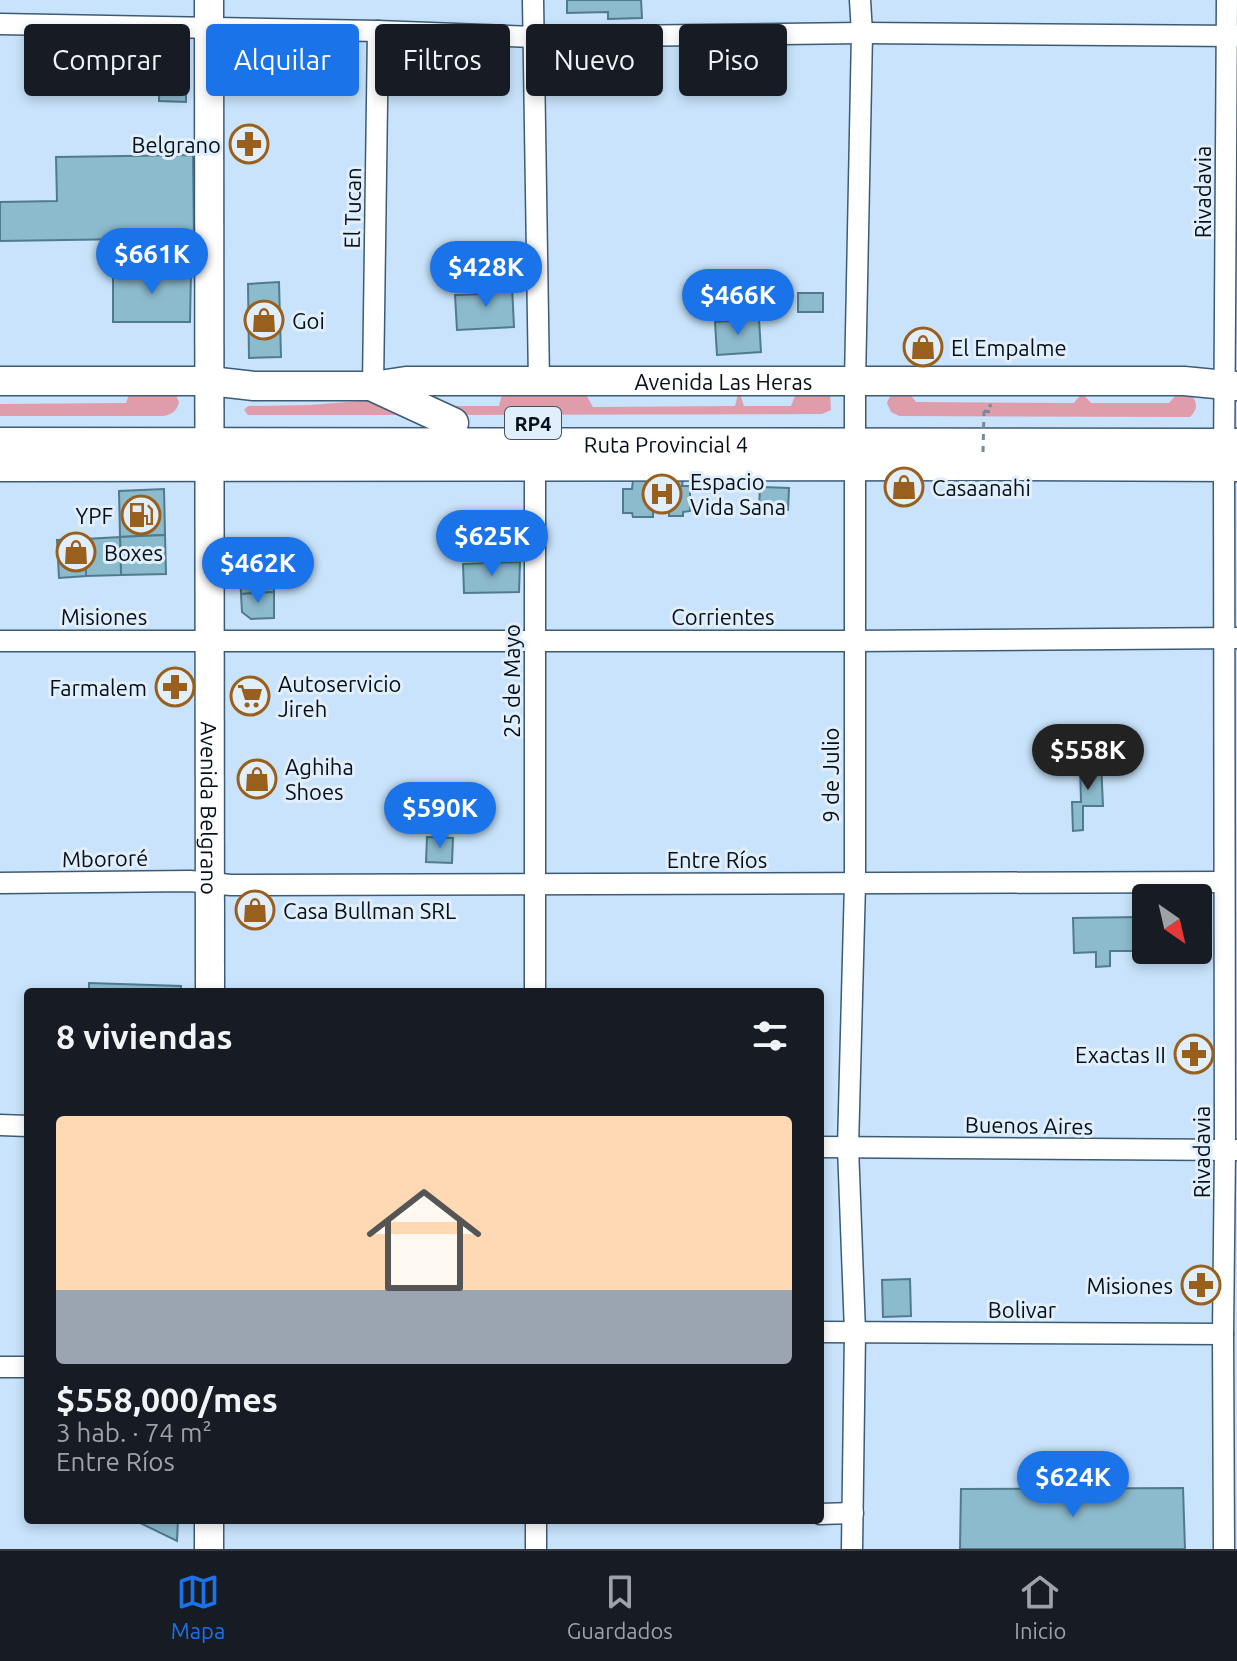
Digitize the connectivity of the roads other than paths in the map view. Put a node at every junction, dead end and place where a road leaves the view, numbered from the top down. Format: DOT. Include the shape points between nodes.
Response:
graph roads {
  1 [pos="533,0"];
  2 [pos="860,0"];
  3 [pos="1227,0"];
  4 [pos="210,14"];
  5 [pos="0,24"];
  6 [pos="533,24"];
  7 [pos="375,31"];
  8 [pos="862,33"];
  9 [pos="663,35"];
  10 [pos="1232,36"];
  11 [pos="377,96"];
  12 [pos="534,96"];
  13 [pos="0,381"];
  14 [pos="210,381"];
  15 [pos="539,382"];
  16 [pos="855,382"];
  17 [pos="373,386"];
  18 [pos="1231,386"];
  19 [pos="0,422"];
  20 [pos="453,423"];
  21 [pos="0,443"];
  22 [pos="210,443"];
  23 [pos="855,444"];
  24 [pos="1231,445"];
  25 [pos="994,448"];
  26 [pos="535,465"];
  27 [pos="1059,466"];
  28 [pos="0,467"];
  29 [pos="1231,638"];
  30 [pos="209,639"];
  31 [pos="535,639"];
  32 [pos="0,641"];
  33 [pos="854,641"];
  34 [pos="210,881"];
  35 [pos="1223,882"];
  36 [pos="0,883"];
  37 [pos="855,883"];
  38 [pos="535,885"];
  39 [pos="210,988"];
  40 [pos="535,988"];
  41 [pos="0,1125"];
  42 [pos="24,1126"];
  43 [pos="824,1147"];
  44 [pos="848,1147"];
  45 [pos="1231,1150"];
  46 [pos="824,1332"];
  47 [pos="855,1332"];
  48 [pos="1223,1334"];
  49 [pos="0,1367"];
  50 [pos="24,1367"];
  51 [pos="853,1513"];
  52 [pos="824,1514"];
  53 [pos="209,1524"];
  54 [pos="536,1524"];
  55 [pos="209,1549"];
  56 [pos="536,1549"];
  57 [pos="852,1549"];
  58 [pos="1224,1549"];
  1 -- 6 [label="street"];
  2 -- 8 [label="street, 9 de Julio"];
  3 -- 10 [label="street, Rivadavia"];
  4 -- 5 [label="street"];
  4 -- 7 [label="street"];
  4 -- 14 [label="main road, Avenida Belgrano"];
  8 -- 9 [label="street"];
  8 -- 10 [label="street"];
  8 -- 16 [label="street, 9 de Julio"];
  10 -- 18 [label="street, Rivadavia"];
  11 -- 17 [label="street, El Tucan"];
  12 -- 15 [label="street"];
  13 -- 14 [label="main road, Avenida Las Heras"];
  14 -- 17 [label="main road, Avenida Las Heras" via="240,386"];
  14 -- 22 [label="main road, Avenida Belgrano"];
  15 -- 16 [label="main road, Avenida Las Heras"];
  15 -- 17 [label="main road, Avenida Las Heras" via="406,381"];
  16 -- 18 [label="main road, Avenida Las Heras" via="1184,381"];
  16 -- 23 [label="street, 9 de Julio"];
  17 -- 20 [label="main road"];
  18 -- 24 [label="street, Rivadavia"];
  19 -- 22 [label="main road, Ruta Provincial 4 / RP4"];
  20 -- 22 [label="main road, Ruta Provincial 4 / RP4"];
  20 -- 23 [label="main road, Ruta Provincial 4 / RP4"];
  21 -- 22 [label="main road, Ruta Provincial 4 / RP4"];
  22 -- 23 [label="main road, Ruta Provincial 4 / RP4"];
  22 -- 26 [label="main road"];
  22 -- 28 [label="main road"];
  22 -- 30 [label="main road, Avenida Belgrano"];
  23 -- 24 [label="main road, Ruta Provincial 4 / RP4"];
  23 -- 25 [label="main road, Ruta Provincial 4 / RP4"];
  23 -- 26 [label="main road"];
  23 -- 27 [label="main road"];
  23 -- 33 [label="street, 9 de Julio"];
  24 -- 25 [label="main road, Ruta Provincial 4 / RP4"];
  24 -- 27 [label="main road"];
  24 -- 29 [label="street, Rivadavia"];
  25 -- 27 [label="main road"];
  26 -- 31 [label="street, 25 de Mayo"];
  29 -- 33 [label="street, Corrientes"];
  29 -- 35 [label="street, Rivadavia"];
  30 -- 31 [label="street, Corrientes"];
  30 -- 32 [label="street, Misiones"];
  30 -- 34 [label="main road, Avenida Belgrano"];
  31 -- 33 [label="street, Corrientes"];
  31 -- 38 [label="street, 25 de Mayo"];
  33 -- 37 [label="street, 9 de Julio"];
  34 -- 36 [label="street, Mbororé"];
  34 -- 38 [label="street, Entre Ríos"];
  34 -- 39 [label="main road, Avenida Belgrano"];
  35 -- 37 [label="street, Entre Ríos"];
  35 -- 45 [label="street, Rivadavia"];
  37 -- 38 [label="street, Entre Ríos"];
  37 -- 44 [label="street, 9 de Julio"];
  38 -- 40 [label="street, 25 de Mayo"];
  41 -- 42 [label="street"];
  43 -- 44 [label="street, Buenos Aires"];
  44 -- 45 [label="street, Buenos Aires"];
  44 -- 47 [label="street, 9 de Julio"];
  45 -- 48 [label="street, Rivadavia"];
  46 -- 47 [label="street, Bolivar"];
  47 -- 48 [label="street, Bolivar"];
  47 -- 51 [label="street, 9 de Julio"];
  48 -- 58 [label="street, Rivadavia"];
  49 -- 50 [label="street"];
  51 -- 52 [label="street"];
  51 -- 57 [label="street, 9 de Julio"];
  53 -- 55 [label="main road"];
  54 -- 56 [label="street"];
}
